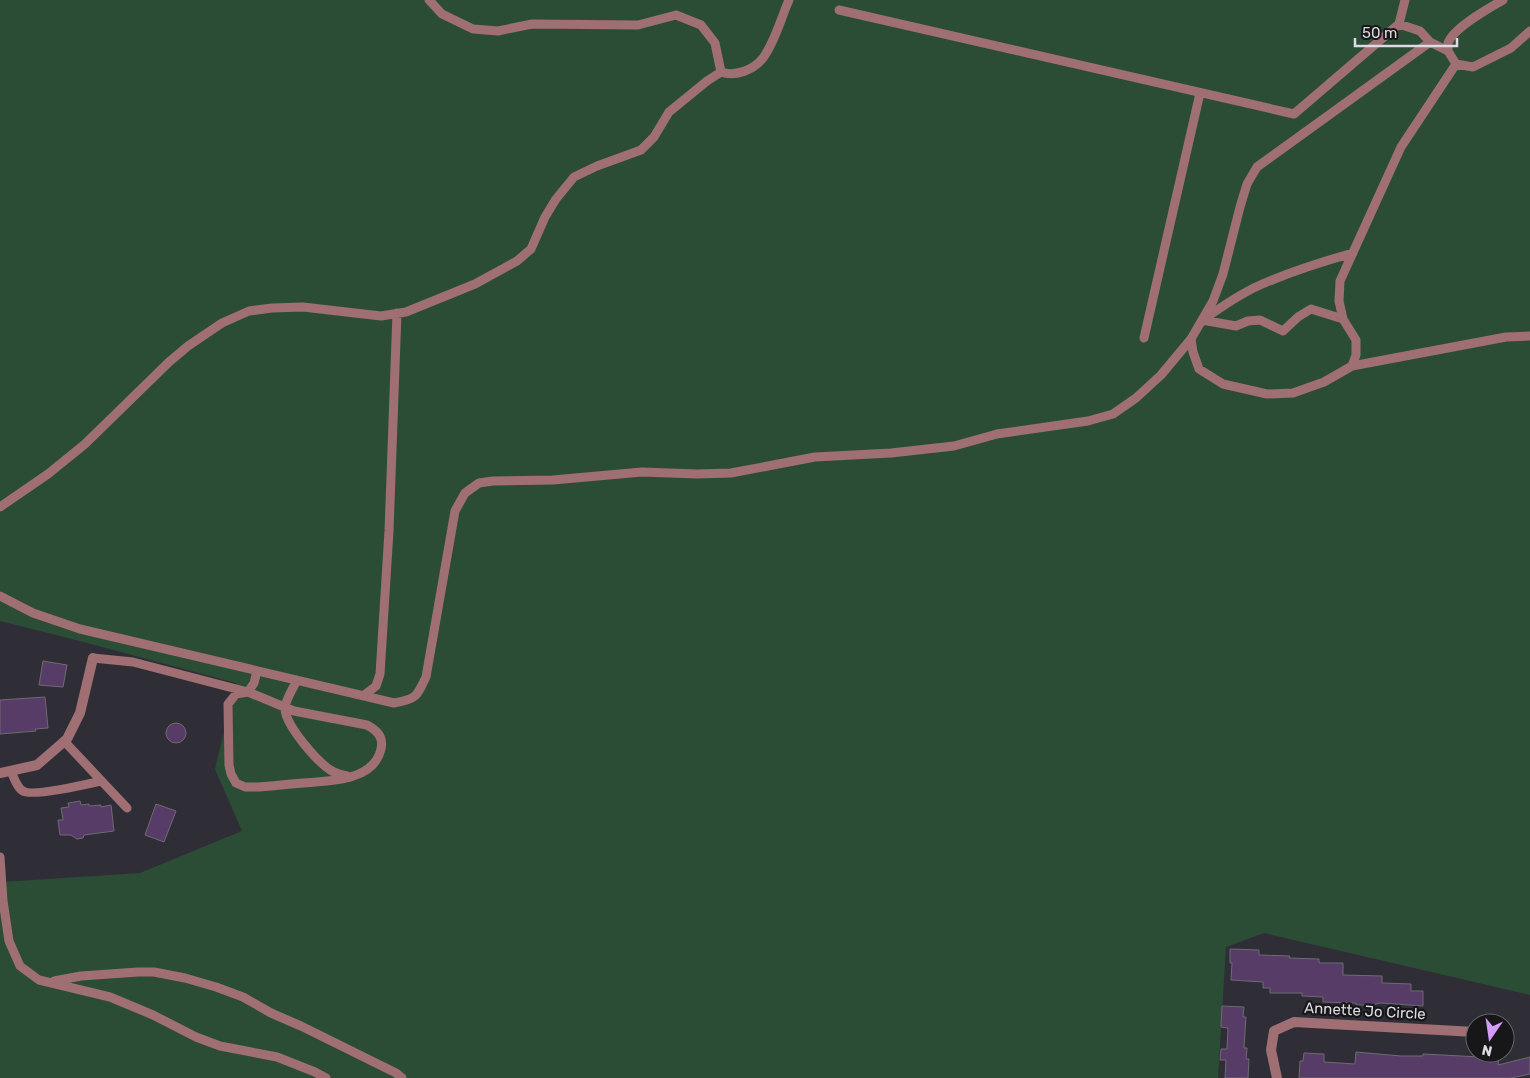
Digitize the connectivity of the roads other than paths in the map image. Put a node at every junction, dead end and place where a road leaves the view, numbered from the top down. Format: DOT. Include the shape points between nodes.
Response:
graph roads {
  1 [pos="429,0"];
  2 [pos="789,0"];
  3 [pos="1405,0"];
  4 [pos="1503,0"];
  5 [pos="839,10"];
  6 [pos="1400,24"];
  7 [pos="1530,31"];
  8 [pos="1430,42"];
  9 [pos="1448,51"];
  10 [pos="1456,64"];
  11 [pos="721,72"];
  12 [pos="1200,93"];
  13 [pos="1353,253"];
  14 [pos="397,313"];
  15 [pos="1343,319"];
  16 [pos="1202,320"];
  17 [pos="1530,336"];
  18 [pos="1144,338"];
  19 [pos="1191,338"];
  20 [pos="1352,366"];
  21 [pos="0,507"];
  22 [pos="0,596"];
  23 [pos="93,658"];
  24 [pos="257,671"];
  25 [pos="297,680"];
  26 [pos="248,692"];
  27 [pos="363,696"];
  28 [pos="285,706"];
  29 [pos="64,741"];
  30 [pos="5,772"];
  31 [pos="349,777"];
  32 [pos="101,781"];
  33 [pos="127,808"];
  34 [pos="0,857"];
  35 [pos="44,981"];
  36 [pos="1465,1031"];
  37 [pos="326,1078"];
  38 [pos="402,1078"];
  39 [pos="1277,1078"];
  1 -- 11 [label="lane" via="442,14 473,29 498,31 532,24 638,25 676,15 700,25 715,42"];
  2 -- 11 [label="lane" via="762,59 744,72 728,75"];
  3 -- 6 [label="lane"];
  4 -- 9 [label="lane" via="1463,26 1450,40"];
  5 -- 12 [label="lane"];
  6 -- 8 [label="lane" via="1420,31"];
  6 -- 12 [label="lane" via="1294,114"];
  7 -- 10 [label="lane" via="1511,48 1472,67"];
  8 -- 9 [label="lane"];
  8 -- 16 [label="lane" via="1257,167 1247,184 1223,274"];
  9 -- 10 [label="lane"];
  10 -- 13 [label="lane" via="1401,147"];
  11 -- 14 [label="lane" via="669,112 654,137 641,150 574,177 552,205 531,249 517,261 476,284"];
  12 -- 18 [label="lane"];
  13 -- 15 [label="lane" via="1340,281 1339,301"];
  13 -- 16 [label="lane" via="1308,266 1259,286"];
  14 -- 21 [label="lane" via="381,316 303,307 272,308 249,311 222,323 169,362 48,474"];
  14 -- 27 [label="lane" via="380,674 376,686"];
  15 -- 16 [label="lane" via="1311,309 1283,331 1260,320 1236,326"];
  15 -- 20 [label="lane" via="1356,340"];
  16 -- 19 [label="lane"];
  17 -- 20 [label="lane" via="1506,337"];
  19 -- 20 [label="lane" via="1199,369 1223,384 1267,394 1294,393 1324,382"];
  19 -- 27 [label="lane" via="1161,375 1136,398 1113,414 1088,421 997,434 954,446 815,457 731,473 642,472 479,483 465,493 455,511 426,677 418,692 411,700 394,703"];
  22 -- 24 [label="lane" via="33,613 80,629"];
  23 -- 26 [label="lane" via="133,662"];
  23 -- 29 [label="street" via="80,713"];
  24 -- 25 [label="lane"];
  24 -- 26 [label="lane"];
  25 -- 27 [label="lane"];
  25 -- 28 [label="lane"];
  26 -- 28 [label="lane"];
  26 -- 31 [label="lane" via="236,694 228,704 229,765 236,784 258,787"];
  28 -- 31 [label="lane" via="286,717 318,760 339,775"];
  28 -- 31 [label="lane" via="294,711 367,725 376,730 382,748 378,758 369,768"];
  29 -- 30 [label="street" via="36,765"];
  29 -- 32 [label="lane"];
  30 -- 32 [label="lane" via="26,793"];
  32 -- 33 [label="lane"];
  34 -- 35 [label="lane" via="9,941 20,966"];
  35 -- 37 [label="lane" via="110,997 204,1040 277,1057"];
  35 -- 38 [label="lane" via="138,972 185,978 243,998"];
  36 -- 39 [label="street, Annette Jo Circle" via="1294,1022 1274,1031 1271,1050"];
}
